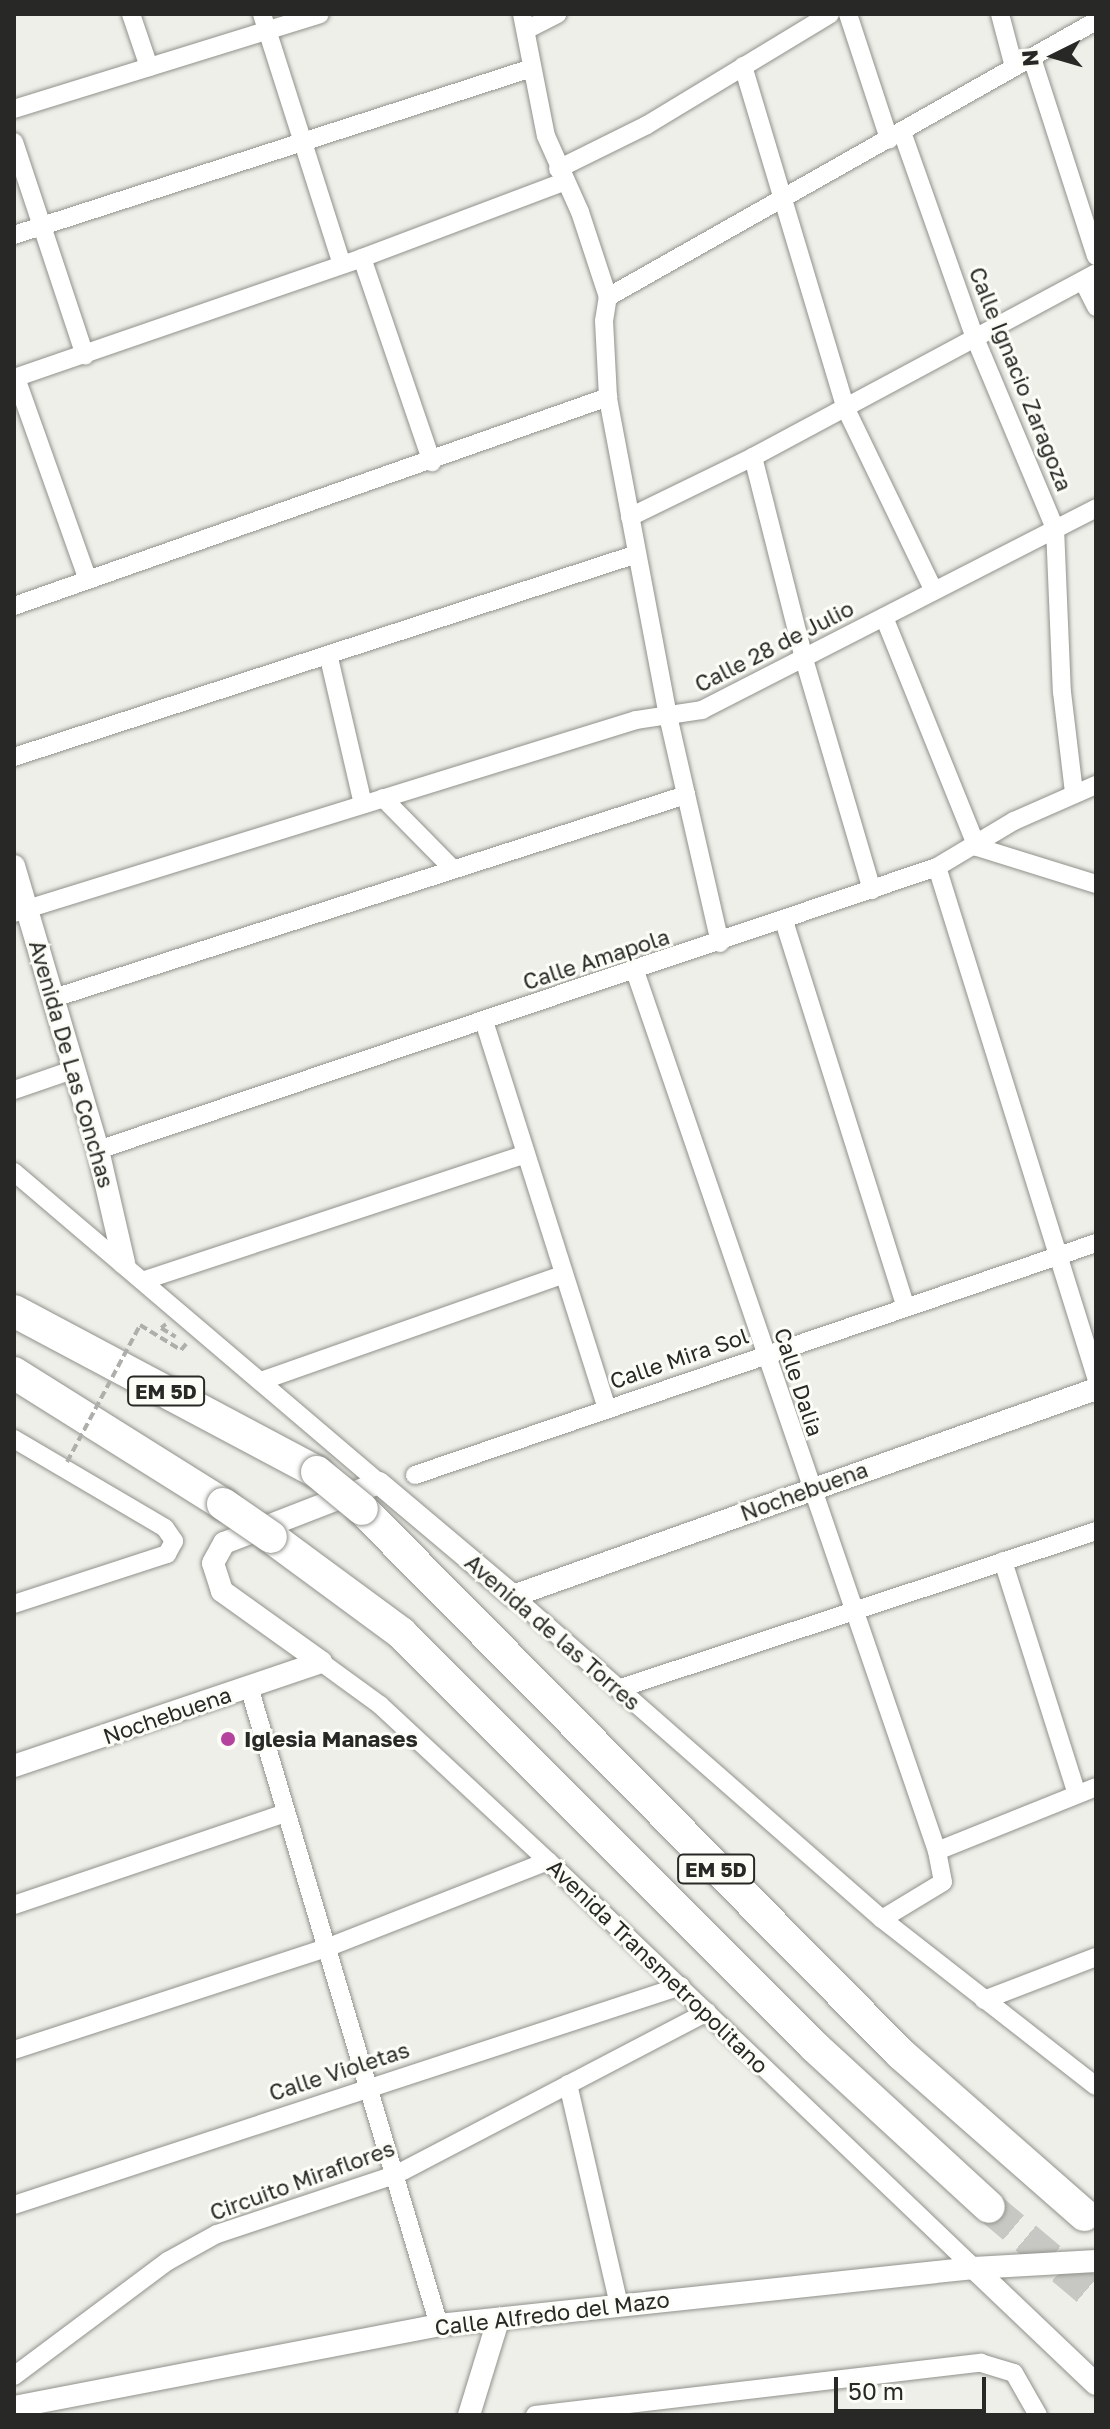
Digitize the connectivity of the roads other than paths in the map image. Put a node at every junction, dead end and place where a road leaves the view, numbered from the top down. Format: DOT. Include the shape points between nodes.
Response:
graph roads {
  1 [pos="131,14"];
  2 [pos="320,14"];
  3 [pos="557,14"];
  4 [pos="830,14"];
  5 [pos="848,14"];
  6 [pos="1000,14"];
  7 [pos="525,21"];
  8 [pos="1096,21"];
  9 [pos="264,22"];
  10 [pos="1032,58"];
  11 [pos="743,66"];
  12 [pos="149,67"];
  13 [pos="1014,67"];
  14 [pos="532,68"];
  15 [pos="14,109"];
  16 [pos="896,136"];
  17 [pos="14,142"];
  18 [pos="302,144"];
  19 [pos="561,175"];
  20 [pos="783,201"];
  21 [pos="42,226"];
  22 [pos="14,235"];
  23 [pos="1096,256"];
  24 [pos="362,258"];
  25 [pos="342,265"];
  26 [pos="1089,277"];
  27 [pos="608,297"];
  28 [pos="1096,307"];
  29 [pos="975,338"];
  30 [pos="85,355"];
  31 [pos="15,378"];
  32 [pos="608,397"];
  33 [pos="845,407"];
  34 [pos="753,457"];
  35 [pos="432,462"];
  36 [pos="1096,508"];
  37 [pos="630,517"];
  38 [pos="1055,528"];
  39 [pos="637,554"];
  40 [pos="88,580"];
  41 [pos="934,591"];
  42 [pos="14,606"];
  43 [pos="884,617"];
  44 [pos="329,658"];
  45 [pos="804,659"];
  46 [pos="668,716"];
  47 [pos="14,757"];
  48 [pos="1096,785"];
  49 [pos="1074,793"];
  50 [pos="686,795"];
  51 [pos="383,798"];
  52 [pos="363,804"];
  53 [pos="977,847"];
  54 [pos="14,866"];
  55 [pos="937,867"];
  56 [pos="453,869"];
  57 [pos="1096,884"];
  58 [pos="872,890"];
  59 [pos="21,910"];
  60 [pos="784,921"];
  61 [pos="720,943"];
  62 [pos="635,971"];
  63 [pos="54,998"];
  64 [pos="484,1021"];
  65 [pos="75,1069"];
  66 [pos="14,1090"];
  67 [pos="98,1150"];
  68 [pos="526,1154"];
  69 [pos="14,1172"];
  70 [pos="1096,1243"];
  71 [pos="1058,1255"];
  72 [pos="124,1263"];
  73 [pos="564,1274"];
  74 [pos="145,1280"];
  75 [pos="905,1305"];
  76 [pos="14,1311"];
  77 [pos="764,1353"];
  78 [pos="14,1373"];
  79 [pos="1096,1377"];
  80 [pos="261,1381"];
  81 [pos="1096,1389"];
  82 [pos="607,1409"];
  83 [pos="17,1443"];
  84 [pos="415,1475"];
  85 [pos="809,1488"];
  86 [pos="370,1496"];
  87 [pos="1096,1531"];
  88 [pos="1003,1561"];
  89 [pos="513,1596"];
  90 [pos="14,1604"];
  91 [pos="852,1609"];
  92 [pos="321,1662"];
  93 [pos="249,1687"];
  94 [pos="618,1689"];
  95 [pos="14,1766"];
  96 [pos="1096,1787"];
  97 [pos="1077,1794"];
  98 [pos="286,1813"];
  99 [pos="937,1851"];
  100 [pos="548,1861"];
  101 [pos="14,1905"];
  102 [pos="882,1919"];
  103 [pos="326,1948"];
  104 [pos="1096,1957"];
  105 [pos="681,1986"];
  106 [pos="984,2000"];
  107 [pos="707,2012"];
  108 [pos="14,2050"];
  109 [pos="568,2084"];
  110 [pos="368,2086"];
  111 [pos="1096,2086"];
  112 [pos="397,2174"];
  113 [pos="14,2205"];
  114 [pos="989,2207"];
  115 [pos="1084,2215"];
  116 [pos="1096,2261"];
  117 [pos="974,2268"];
  118 [pos="619,2305"];
  119 [pos="498,2321"];
  120 [pos="439,2325"];
  121 [pos="14,2376"];
  122 [pos="1096,2384"];
  123 [pos="14,2407"];
  124 [pos="469,2415"];
  125 [pos="535,2415"];
  126 [pos="1038,2415"];
  1 -- 12 [label="street"];
  2 -- 9 [label="street"];
  3 -- 7 [label="street"];
  4 -- 11 [label="street"];
  5 -- 16 [label="street, Calle Ignacio Zaragoza"];
  6 -- 13 [label="street"];
  7 -- 14 [label="street"];
  8 -- 10 [label="street"];
  9 -- 12 [label="street"];
  9 -- 18 [label="street"];
  10 -- 13 [label="street"];
  10 -- 23 [label="street"];
  11 -- 19 [label="street"];
  11 -- 20 [label="street"];
  12 -- 15 [label="street"];
  13 -- 16 [label="street"];
  14 -- 18 [label="street"];
  14 -- 19 [label="street"];
  16 -- 20 [label="street"];
  16 -- 29 [label="street, Calle Ignacio Zaragoza"];
  17 -- 21 [label="street"];
  18 -- 21 [label="street"];
  18 -- 25 [label="street"];
  19 -- 24 [label="street"];
  19 -- 27 [label="street"];
  20 -- 27 [label="street"];
  20 -- 33 [label="street"];
  21 -- 22 [label="street"];
  21 -- 30 [label="street"];
  24 -- 25 [label="street"];
  24 -- 35 [label="street"];
  25 -- 30 [label="street"];
  26 -- 28 [label="street"];
  26 -- 29 [label="street"];
  27 -- 32 [label="street"];
  29 -- 33 [label="street"];
  29 -- 38 [label="street, Calle Ignacio Zaragoza"];
  30 -- 31 [label="street"];
  31 -- 40 [label="street"];
  32 -- 35 [label="street"];
  32 -- 37 [label="street"];
  33 -- 34 [label="street"];
  33 -- 41 [label="street"];
  34 -- 37 [label="street"];
  34 -- 45 [label="street"];
  35 -- 40 [label="street"];
  36 -- 38 [label="street, Calle 28 de Julio"];
  37 -- 39 [label="street"];
  38 -- 41 [label="street, Calle 28 de Julio"];
  38 -- 49 [label="street, Calle Ignacio Zaragoza" via="1062,692"];
  39 -- 44 [label="street"];
  39 -- 46 [label="street"];
  40 -- 42 [label="street"];
  41 -- 43 [label="street, Calle 28 de Julio"];
  43 -- 45 [label="street, Calle 28 de Julio"];
  43 -- 53 [label="street"];
  44 -- 47 [label="street"];
  44 -- 52 [label="street"];
  45 -- 46 [label="street, Calle 28 de Julio" via="702,710"];
  45 -- 58 [label="street"];
  46 -- 50 [label="street"];
  46 -- 51 [label="street, Calle 28 de Julio" via="636,720"];
  48 -- 49 [label="street, Calle Amapola"];
  49 -- 53 [label="street, Calle Amapola" via="1014,821"];
  50 -- 56 [label="street"];
  50 -- 61 [label="street"];
  51 -- 52 [label="street, Calle 28 de Julio"];
  51 -- 56 [label="street"];
  52 -- 59 [label="street, Calle 28 de Julio"];
  53 -- 55 [label="street, Calle Amapola"];
  53 -- 57 [label="street"];
  54 -- 59 [label="street, Avenida De Las Conchas"];
  55 -- 58 [label="street, Calle Amapola"];
  55 -- 71 [label="street"];
  56 -- 63 [label="street"];
  58 -- 60 [label="street, Calle Amapola"];
  59 -- 63 [label="street, Avenida De Las Conchas"];
  60 -- 61 [label="street, Calle Amapola"];
  60 -- 75 [label="street"];
  61 -- 62 [label="street, Calle Amapola"];
  62 -- 64 [label="street, Calle Amapola"];
  62 -- 77 [label="street, Calle Dalia"];
  63 -- 65 [label="street, Avenida De Las Conchas"];
  64 -- 67 [label="street, Calle Amapola"];
  64 -- 68 [label="street"];
  65 -- 66 [label="street"];
  65 -- 67 [label="street, Avenida De Las Conchas"];
  67 -- 72 [label="street, Avenida De Las Conchas"];
  68 -- 73 [label="street"];
  68 -- 74 [label="street"];
  69 -- 72 [label="street, Avenida de las Torres"];
  70 -- 71 [label="street, Calle Mira Sol"];
  71 -- 75 [label="street, Calle Mira Sol"];
  71 -- 79 [label="street"];
  72 -- 74 [label="street, Avenida de las Torres"];
  73 -- 80 [label="street"];
  73 -- 82 [label="street"];
  74 -- 80 [label="street, Avenida de las Torres"];
  75 -- 77 [label="street, Calle Mira Sol"];
  76 -- 86 [label="highway, EM 5D, bridge"];
  77 -- 82 [label="street, Calle Mira Sol"];
  77 -- 85 [label="street, Calle Dalia"];
  78 -- 114 [label="highway, EM 5D, bridge" via="223,1504 401,1633 815,2047"];
  80 -- 86 [label="street, Avenida de las Torres"];
  81 -- 85 [label="street, Nochebuena"];
  82 -- 84 [label="street, Calle Mira Sol"];
  83 -- 90 [label="street" via="165,1528 174,1541 167,1554"];
  85 -- 89 [label="street, Nochebuena"];
  85 -- 91 [label="street, Calle Dalia"];
  86 -- 89 [label="street, Avenida de las Torres"];
  86 -- 92 [label="street, Avenida Transmetropolitano" via="224,1543 213,1563 222,1591"];
  86 -- 115 [label="highway, EM 5D" via="901,2054"];
  87 -- 88 [label="street"];
  88 -- 91 [label="street"];
  88 -- 97 [label="street"];
  89 -- 94 [label="street, Avenida de las Torres"];
  91 -- 94 [label="street"];
  91 -- 99 [label="street, Calle Dalia"];
  92 -- 93 [label="street, Nochebuena"];
  92 -- 100 [label="street, Avenida Transmetropolitano" via="380,1705"];
  93 -- 95 [label="street, Nochebuena"];
  93 -- 98 [label="street"];
  94 -- 102 [label="street, Avenida de las Torres"];
  96 -- 97 [label="street"];
  97 -- 99 [label="street"];
  98 -- 101 [label="street"];
  98 -- 103 [label="street"];
  99 -- 102 [label="street" via="943,1882"];
  100 -- 103 [label="street"];
  100 -- 105 [label="street, Avenida Transmetropolitano"];
  102 -- 106 [label="street, Avenida de las Torres"];
  103 -- 108 [label="street"];
  103 -- 110 [label="street"];
  104 -- 106 [label="street"];
  105 -- 107 [label="street, Avenida Transmetropolitano"];
  105 -- 110 [label="street, Calle Violetas"];
  106 -- 111 [label="street, Avenida de las Torres"];
  107 -- 109 [label="street, Circuito Miraflores"];
  107 -- 117 [label="street, Avenida Transmetropolitano"];
  109 -- 112 [label="street, Circuito Miraflores"];
  109 -- 118 [label="street"];
  110 -- 112 [label="street"];
  110 -- 113 [label="street, Calle Violetas"];
  112 -- 120 [label="street"];
  112 -- 121 [label="street, Circuito Miraflores" via="217,2234 168,2261"];
  116 -- 117 [label="street, Calle Alfredo del Mazo"];
  117 -- 118 [label="street, Calle Alfredo del Mazo"];
  117 -- 122 [label="street, Avenida Transmetropolitano"];
  118 -- 119 [label="street, Calle Alfredo del Mazo"];
  119 -- 120 [label="street, Calle Alfredo del Mazo"];
  119 -- 124 [label="street"];
  120 -- 123 [label="street, Calle Alfredo del Mazo"];
  125 -- 126 [label="street" via="981,2363 1014,2373"];
}
